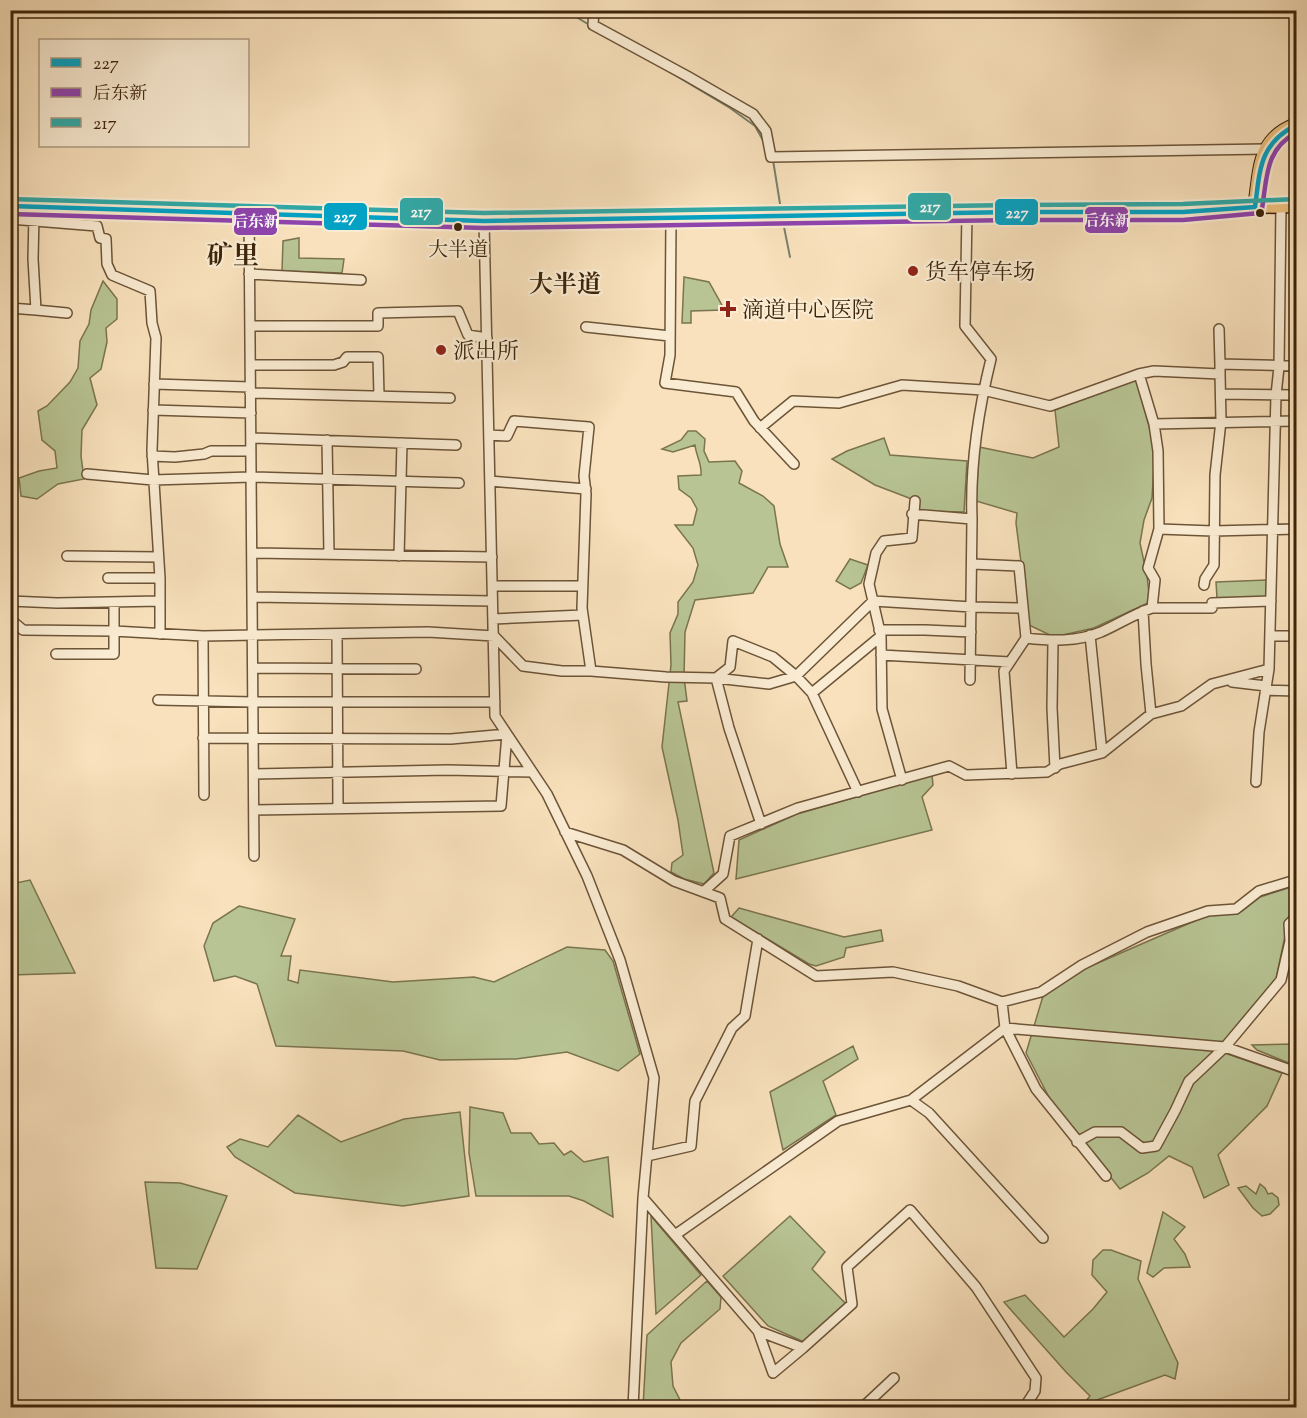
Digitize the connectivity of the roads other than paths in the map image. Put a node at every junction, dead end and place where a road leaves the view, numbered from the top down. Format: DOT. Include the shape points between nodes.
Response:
graph roads {
  1 [pos="594,10"];
  2 [pos="1296,125"];
  3 [pos="1265,149"];
  4 [pos="1259,181"];
  5 [pos="10,206"];
  6 [pos="1281,206"];
  7 [pos="1296,206"];
  8 [pos="1255,207"];
  9 [pos="1227,209"];
  10 [pos="34,213"];
  11 [pos="249,213"];
  12 [pos="967,213"];
  13 [pos="671,218"];
  14 [pos="10,219"];
  15 [pos="484,220"];
  16 [pos="249,274"];
  17 [pos="361,280"];
  18 [pos="10,308"];
  19 [pos="36,310"];
  20 [pos="67,312"];
  21 [pos="250,326"];
  22 [pos="586,327"];
  23 [pos="1219,329"];
  24 [pos="670,336"];
  25 [pos="487,338"];
  26 [pos="250,365"];
  27 [pos="1296,366"];
  28 [pos="1279,367"];
  29 [pos="1220,369"];
  30 [pos="1139,374"];
  31 [pos="154,384"];
  32 [pos="250,390"];
  33 [pos="983,390"];
  34 [pos="1221,394"];
  35 [pos="1276,395"];
  36 [pos="1296,395"];
  37 [pos="379,396"];
  38 [pos="450,398"];
  39 [pos="153,410"];
  40 [pos="251,413"];
  41 [pos="1221,421"];
  42 [pos="1275,421"];
  43 [pos="1296,421"];
  44 [pos="1154,423"];
  45 [pos="760,428"];
  46 [pos="489,435"];
  47 [pos="251,438"];
  48 [pos="327,440"];
  49 [pos="402,443"];
  50 [pos="456,445"];
  51 [pos="251,451"];
  52 [pos="152,456"];
  53 [pos="794,464"];
  54 [pos="87,474"];
  55 [pos="251,477"];
  56 [pos="328,479"];
  57 [pos="153,480"];
  58 [pos="400,481"];
  59 [pos="490,481"];
  60 [pos="459,483"];
  61 [pos="586,489"];
  62 [pos="915,501"];
  63 [pos="912,514"];
  64 [pos="972,519"];
  65 [pos="1159,529"];
  66 [pos="1296,529"];
  67 [pos="1273,530"];
  68 [pos="1214,531"];
  69 [pos="252,553"];
  70 [pos="329,554"];
  71 [pos="67,556"];
  72 [pos="399,556"];
  73 [pos="158,557"];
  74 [pos="492,557"];
  75 [pos="972,564"];
  76 [pos="108,578"];
  77 [pos="160,578"];
  78 [pos="1204,585"];
  79 [pos="492,586"];
  80 [pos="583,586"];
  81 [pos="252,597"];
  82 [pos="10,601"];
  83 [pos="160,601"];
  84 [pos="492,601"];
  85 [pos="873,601"];
  86 [pos="1271,601"];
  87 [pos="114,602"];
  88 [pos="972,607"];
  89 [pos="1022,608"];
  90 [pos="1148,609"];
  91 [pos="583,615"];
  92 [pos="10,619"];
  93 [pos="493,619"];
  94 [pos="114,631"];
  95 [pos="971,632"];
  96 [pos="880,633"];
  97 [pos="160,634"];
  98 [pos="1090,634"];
  99 [pos="252,635"];
  100 [pos="337,635"];
  101 [pos="202,636"];
  102 [pos="494,636"];
  103 [pos="1270,636"];
  104 [pos="1296,636"];
  105 [pos="1026,638"];
  106 [pos="1053,641"];
  107 [pos="56,654"];
  108 [pos="881,655"];
  109 [pos="971,659"];
  110 [pos="1010,662"];
  111 [pos="253,668"];
  112 [pos="338,668"];
  113 [pos="416,669"];
  114 [pos="1269,669"];
  115 [pos="591,671"];
  116 [pos="796,676"];
  117 [pos="716,678"];
  118 [pos="970,680"];
  119 [pos="1227,681"];
  120 [pos="1266,688"];
  121 [pos="1296,691"];
  122 [pos="812,693"];
  123 [pos="158,700"];
  124 [pos="203,701"];
  125 [pos="253,702"];
  126 [pos="338,702"];
  127 [pos="495,702"];
  128 [pos="1151,714"];
  129 [pos="507,734"];
  130 [pos="203,738"];
  131 [pos="254,738"];
  132 [pos="338,738"];
  133 [pos="1102,753"];
  134 [pos="1055,768"];
  135 [pos="505,772"];
  136 [pos="532,772"];
  137 [pos="338,773"];
  138 [pos="254,774"];
  139 [pos="1012,774"];
  140 [pos="902,780"];
  141 [pos="1256,782"];
  142 [pos="858,792"];
  143 [pos="204,795"];
  144 [pos="338,808"];
  145 [pos="254,810"];
  146 [pos="761,824"];
  147 [pos="565,832"];
  148 [pos="255,856"];
  149 [pos="1296,884"];
  150 [pos="703,892"];
  151 [pos="1296,917"];
  152 [pos="758,939"];
  153 [pos="1002,1002"];
  154 [pos="1005,1028"];
  155 [pos="1225,1047"];
  156 [pos="1296,1072"];
  157 [pos="911,1100"];
  158 [pos="1077,1142"];
  159 [pos="647,1156"];
  160 [pos="1106,1176"];
  161 [pos="643,1198"];
  162 [pos="675,1234"];
  163 [pos="1043,1238"];
  164 [pos="758,1331"];
  165 [pos="803,1348"];
  166 [pos="894,1378"];
  167 [pos="633,1407"];
  168 [pos="862,1407"];
  169 [pos="1024,1407"];
  1 -- 3 [label="street" via="593,25 753,114 766,131 771,157"];
  2 -- 3 [label="highway" via="1283,130"];
  3 -- 4 [label="highway"];
  4 -- 8 [label="highway"];
  4 -- 9 [label="highway" via="1252,195"];
  5 -- 10 [label="highway"];
  6 -- 7 [label="main road"];
  6 -- 8 [label="main road"];
  6 -- 28 [label="street"];
  8 -- 9 [label="highway"];
  9 -- 12 [label="highway"];
  10 -- 11 [label="highway"];
  10 -- 14 [label="street"];
  10 -- 19 [label="street"];
  10 -- 31 [label="street" via="96,226 100,238 106,239 107,264 112,275 150,291 156,338"];
  11 -- 15 [label="highway"];
  11 -- 16 [label="street"];
  12 -- 13 [label="highway"];
  12 -- 33 [label="street" via="964,326 991,359"];
  13 -- 15 [label="highway"];
  13 -- 24 [label="street"];
  15 -- 25 [label="street"];
  16 -- 17 [label="street"];
  16 -- 21 [label="street"];
  18 -- 19 [label="street"];
  19 -- 20 [label="street"];
  21 -- 25 [label="street" via="378,326 378,313 458,311 468,335"];
  21 -- 26 [label="street"];
  22 -- 24 [label="street"];
  23 -- 29 [label="street"];
  24 -- 45 [label="street" via="665,383 736,392"];
  25 -- 46 [label="street"];
  26 -- 32 [label="street"];
  26 -- 37 [label="street" via="334,365 348,357 378,357"];
  27 -- 28 [label="street"];
  28 -- 29 [label="street"];
  28 -- 35 [label="street"];
  29 -- 30 [label="street"];
  29 -- 34 [label="street"];
  30 -- 33 [label="street" via="1050,406"];
  30 -- 44 [label="street"];
  31 -- 32 [label="street"];
  31 -- 39 [label="street"];
  32 -- 37 [label="street"];
  32 -- 40 [label="street"];
  33 -- 45 [label="street" via="903,385 839,403 793,400"];
  33 -- 64 [label="street" via="970,486"];
  34 -- 35 [label="street"];
  34 -- 41 [label="street"];
  35 -- 36 [label="street"];
  35 -- 42 [label="street"];
  37 -- 38 [label="street"];
  39 -- 40 [label="street"];
  39 -- 52 [label="street"];
  40 -- 47 [label="street"];
  41 -- 42 [label="street"];
  41 -- 44 [label="street"];
  41 -- 68 [label="street"];
  42 -- 43 [label="street"];
  42 -- 67 [label="street"];
  44 -- 65 [label="street"];
  45 -- 53 [label="street"];
  46 -- 59 [label="street"];
  46 -- 61 [label="street" via="507,436 514,420 590,427"];
  47 -- 48 [label="street"];
  47 -- 51 [label="street"];
  48 -- 49 [label="street"];
  48 -- 56 [label="street"];
  49 -- 50 [label="street"];
  49 -- 58 [label="street"];
  51 -- 52 [label="street"];
  51 -- 55 [label="street"];
  52 -- 57 [label="street"];
  54 -- 57 [label="street"];
  55 -- 56 [label="street"];
  55 -- 57 [label="street"];
  55 -- 69 [label="street"];
  56 -- 58 [label="street"];
  56 -- 70 [label="street"];
  57 -- 73 [label="street"];
  58 -- 60 [label="street"];
  58 -- 72 [label="street"];
  59 -- 61 [label="street"];
  59 -- 74 [label="street"];
  61 -- 80 [label="street"];
  62 -- 63 [label="street"];
  63 -- 64 [label="street"];
  63 -- 85 [label="street" via="912,538 884,541 876,553 869,584"];
  64 -- 75 [label="street"];
  65 -- 68 [label="street"];
  65 -- 90 [label="street" via="1148,568 1155,580"];
  66 -- 67 [label="street"];
  67 -- 68 [label="street"];
  67 -- 86 [label="street"];
  68 -- 78 [label="street" via="1214,565"];
  69 -- 70 [label="street"];
  69 -- 81 [label="street"];
  70 -- 72 [label="street"];
  71 -- 73 [label="street"];
  72 -- 74 [label="street"];
  73 -- 77 [label="street"];
  74 -- 79 [label="street"];
  75 -- 88 [label="street"];
  75 -- 89 [label="street" via="1019,566"];
  76 -- 77 [label="street"];
  77 -- 83 [label="street"];
  79 -- 80 [label="street"];
  79 -- 84 [label="street"];
  80 -- 91 [label="street"];
  81 -- 84 [label="street"];
  81 -- 99 [label="street"];
  82 -- 87 [label="street"];
  83 -- 87 [label="street"];
  83 -- 97 [label="street"];
  84 -- 93 [label="street"];
  85 -- 88 [label="street"];
  85 -- 96 [label="street"];
  85 -- 116 [label="street"];
  86 -- 90 [label="street" via="1212,603 1212,608"];
  86 -- 103 [label="street"];
  87 -- 94 [label="street"];
  88 -- 89 [label="street"];
  88 -- 95 [label="street"];
  89 -- 105 [label="street"];
  90 -- 98 [label="street"];
  90 -- 128 [label="street" via="1146,664"];
  91 -- 93 [label="street"];
  91 -- 115 [label="street"];
  92 -- 94 [label="street" via="23,630"];
  93 -- 102 [label="street"];
  94 -- 97 [label="street"];
  94 -- 107 [label="street" via="114,654"];
  95 -- 96 [label="street"];
  95 -- 109 [label="street"];
  96 -- 108 [label="street"];
  96 -- 122 [label="street"];
  97 -- 101 [label="street"];
  98 -- 106 [label="street"];
  98 -- 133 [label="street"];
  99 -- 100 [label="street"];
  99 -- 101 [label="street"];
  99 -- 111 [label="street"];
  100 -- 102 [label="street" via="428,632"];
  100 -- 112 [label="street"];
  101 -- 124 [label="street"];
  102 -- 115 [label="street" via="523,666"];
  102 -- 127 [label="street"];
  103 -- 104 [label="street"];
  103 -- 114 [label="street"];
  105 -- 106 [label="street"];
  105 -- 110 [label="street"];
  106 -- 134 [label="street"];
  108 -- 109 [label="street"];
  108 -- 140 [label="street" via="882,709"];
  109 -- 110 [label="street"];
  109 -- 118 [label="street"];
  110 -- 139 [label="street" via="1004,671"];
  111 -- 112 [label="street"];
  111 -- 125 [label="street"];
  112 -- 113 [label="street"];
  112 -- 126 [label="street"];
  114 -- 119 [label="street"];
  114 -- 120 [label="street"];
  115 -- 117 [label="street"];
  116 -- 117 [label="street" via="769,684"];
  116 -- 117 [label="street" via="773,657 733,640 730,667"];
  116 -- 122 [label="street"];
  117 -- 146 [label="street"];
  119 -- 120 [label="street"];
  119 -- 128 [label="street" via="1212,684 1181,706"];
  120 -- 121 [label="street"];
  120 -- 141 [label="street" via="1258,732"];
  122 -- 142 [label="street"];
  123 -- 124 [label="street"];
  124 -- 125 [label="street"];
  124 -- 130 [label="street"];
  125 -- 126 [label="street"];
  125 -- 131 [label="street"];
  126 -- 127 [label="street"];
  126 -- 132 [label="street"];
  127 -- 129 [label="street" via="495,716"];
  128 -- 133 [label="street"];
  129 -- 132 [label="street" via="451,739"];
  129 -- 135 [label="street"];
  129 -- 136 [label="street"];
  130 -- 131 [label="street"];
  130 -- 143 [label="street"];
  131 -- 132 [label="street"];
  131 -- 138 [label="street"];
  132 -- 137 [label="street"];
  133 -- 134 [label="street"];
  134 -- 139 [label="street"];
  135 -- 136 [label="street"];
  135 -- 137 [label="street"];
  135 -- 144 [label="street" via="501,806"];
  136 -- 147 [label="street"];
  137 -- 138 [label="street"];
  137 -- 144 [label="street"];
  138 -- 145 [label="street"];
  139 -- 140 [label="street" via="966,776 949,766"];
  140 -- 142 [label="street"];
  142 -- 146 [label="street" via="798,808"];
  144 -- 145 [label="street"];
  145 -- 148 [label="street"];
  146 -- 150 [label="street" via="729,836 723,874"];
  147 -- 150 [label="street" via="623,850 674,881"];
  147 -- 159 [label="street" via="620,960 654,1078"];
  149 -- 153 [label="street" via="1292,881 1259,891 1236,909 1209,911 1147,932 1082,965 1041,992"];
  150 -- 152 [label="street" via="720,898 725,920"];
  151 -- 155 [label="street" via="1289,924 1290,941 1281,980"];
  152 -- 153 [label="street" via="816,976 893,972 958,986"];
  152 -- 159 [label="street" via="745,1016 732,1028 695,1101 691,1146"];
  153 -- 154 [label="street"];
  154 -- 155 [label="street"];
  154 -- 157 [label="street"];
  154 -- 158 [label="street" via="1036,1089"];
  155 -- 156 [label="street"];
  155 -- 158 [label="street" via="1189,1081 1156,1146 1142,1148 1121,1132 1095,1132"];
  157 -- 162 [label="street" via="838,1121"];
  157 -- 163 [label="street" via="929,1113"];
  158 -- 160 [label="street"];
  159 -- 161 [label="street"];
  161 -- 162 [label="street"];
  161 -- 167 [label="street"];
  162 -- 164 [label="street"];
  164 -- 165 [label="street"];
  164 -- 165 [label="street" via="773,1373"];
  165 -- 169 [label="street" via="852,1304 847,1267 910,1210 976,1287 1036,1378 1035,1391"];
  166 -- 168 [label="street"];
}
